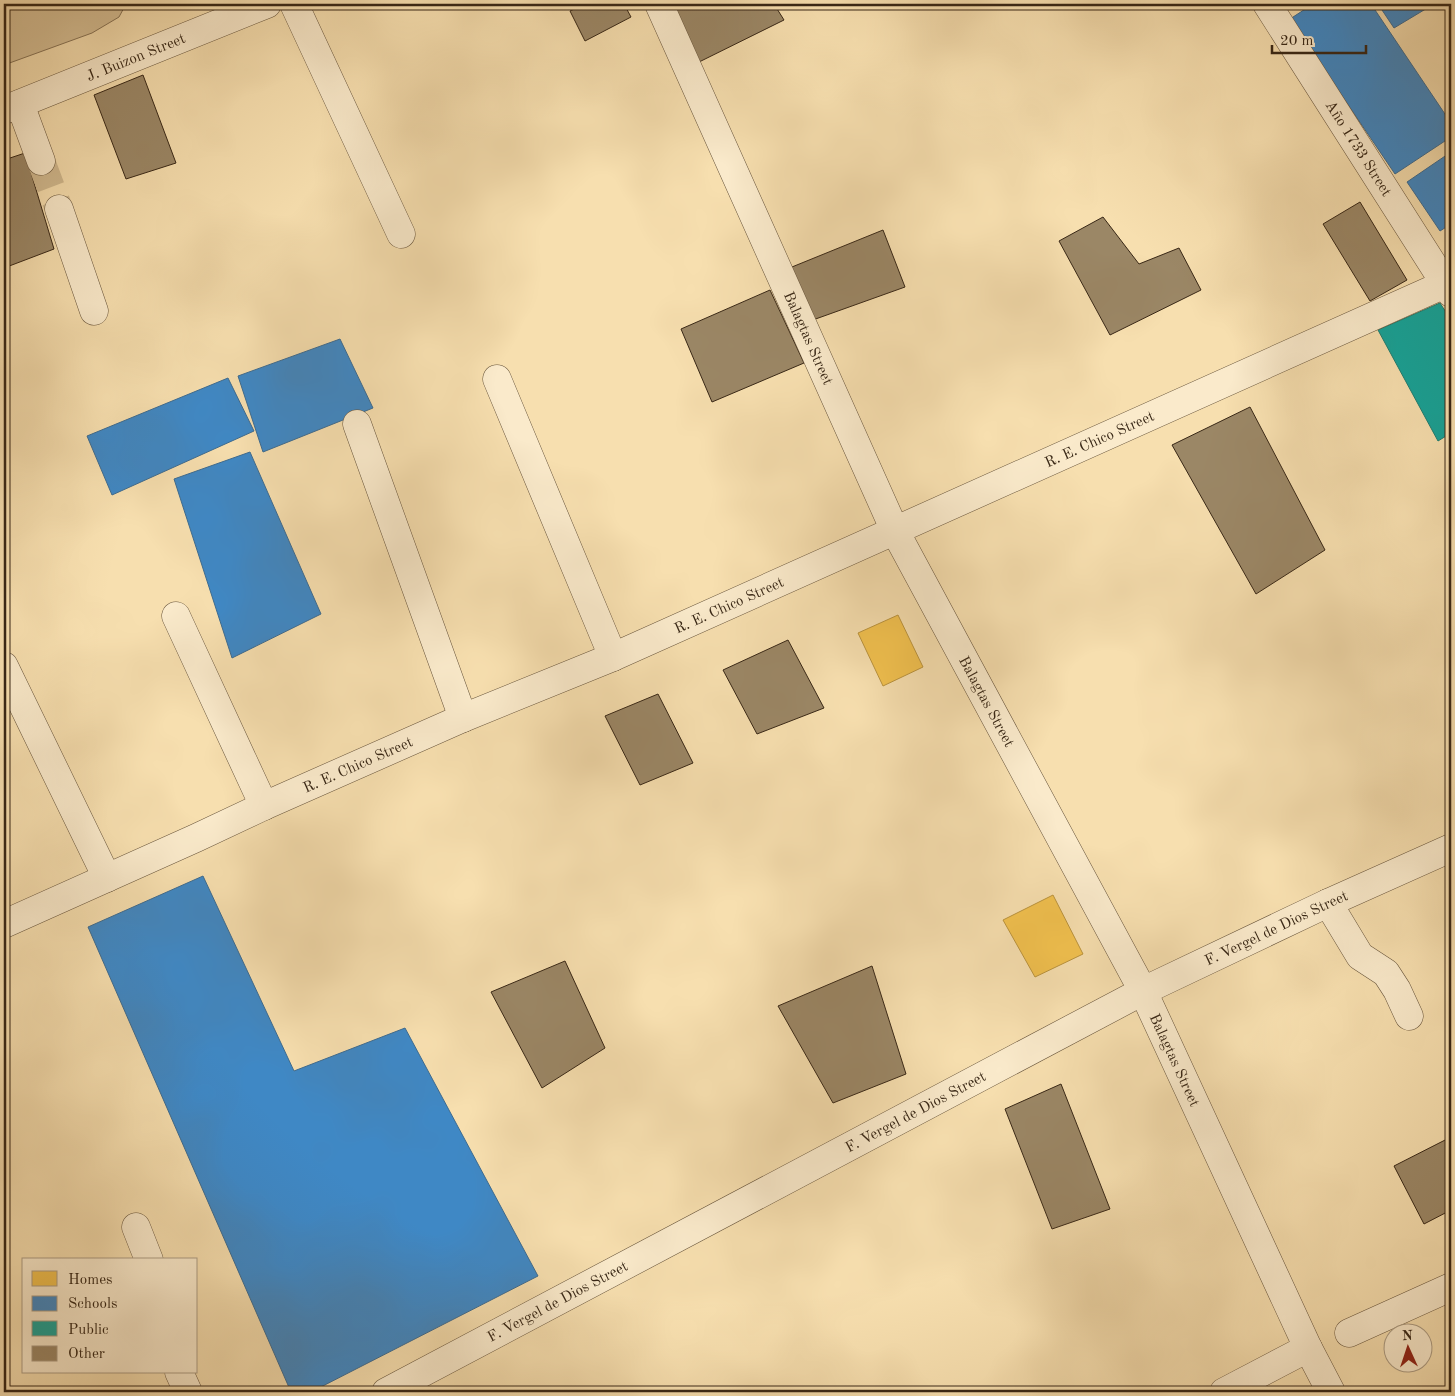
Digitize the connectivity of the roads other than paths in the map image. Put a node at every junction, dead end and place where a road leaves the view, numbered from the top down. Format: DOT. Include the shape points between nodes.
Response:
graph roads {
  1 [pos="267,4"];
  2 [pos="294,4"];
  3 [pos="659,4"];
  4 [pos="1267,4"];
  5 [pos="12,107"];
  6 [pos="41,161"];
  7 [pos="59,209"];
  8 [pos="401,234"];
  9 [pos="1449,285"];
  10 [pos="94,310"];
  11 [pos="497,379"];
  12 [pos="357,424"];
  13 [pos="895,531"];
  14 [pos="176,616"];
  15 [pos="613,656"];
  16 [pos="4,666"];
  17 [pos="463,718"];
  18 [pos="264,806"];
  19 [pos="1451,848"];
  20 [pos="107,878"];
  21 [pos="1328,903"];
  22 [pos="4,924"];
  23 [pos="1143,991"];
  24 [pos="1409,1016"];
  25 [pos="136,1227"];
  26 [pos="148,1258"];
  27 [pos="1451,1287"];
  28 [pos="1349,1333"];
  29 [pos="1308,1348"];
  30 [pos="180,1374"];
  31 [pos="188,1392"];
  32 [pos="386,1392"];
  33 [pos="1224,1392"];
  34 [pos="1331,1392"];
  1 -- 5 [label="street, J. Buizon Street"];
  2 -- 8 [label="street"];
  3 -- 13 [label="street, Balagtas Street"];
  4 -- 9 [label="street, Año 1733 Street"];
  5 -- 6 [label="street"];
  7 -- 10 [label="street"];
  9 -- 13 [label="street, R. E. Chico Street"];
  11 -- 15 [label="street"];
  12 -- 17 [label="street"];
  13 -- 15 [label="street, R. E. Chico Street"];
  13 -- 23 [label="street, Balagtas Street"];
  14 -- 18 [label="street"];
  15 -- 17 [label="street, R. E. Chico Street"];
  16 -- 20 [label="street"];
  17 -- 18 [label="street, R. E. Chico Street"];
  18 -- 20 [label="street, R. E. Chico Street"];
  19 -- 21 [label="street, F. Vergel de Dios Street"];
  20 -- 22 [label="street, R. E. Chico Street"];
  21 -- 23 [label="street, F. Vergel de Dios Street"];
  21 -- 24 [label="street" via="1360,956 1386,973"];
  23 -- 29 [label="street, Balagtas Street"];
  23 -- 32 [label="street, F. Vergel de Dios Street"];
  25 -- 26 [label="street"];
  27 -- 28 [label="street"];
  29 -- 33 [label="street"];
  29 -- 34 [label="street, Balagtas Street"];
  30 -- 31 [label="street"];
}
